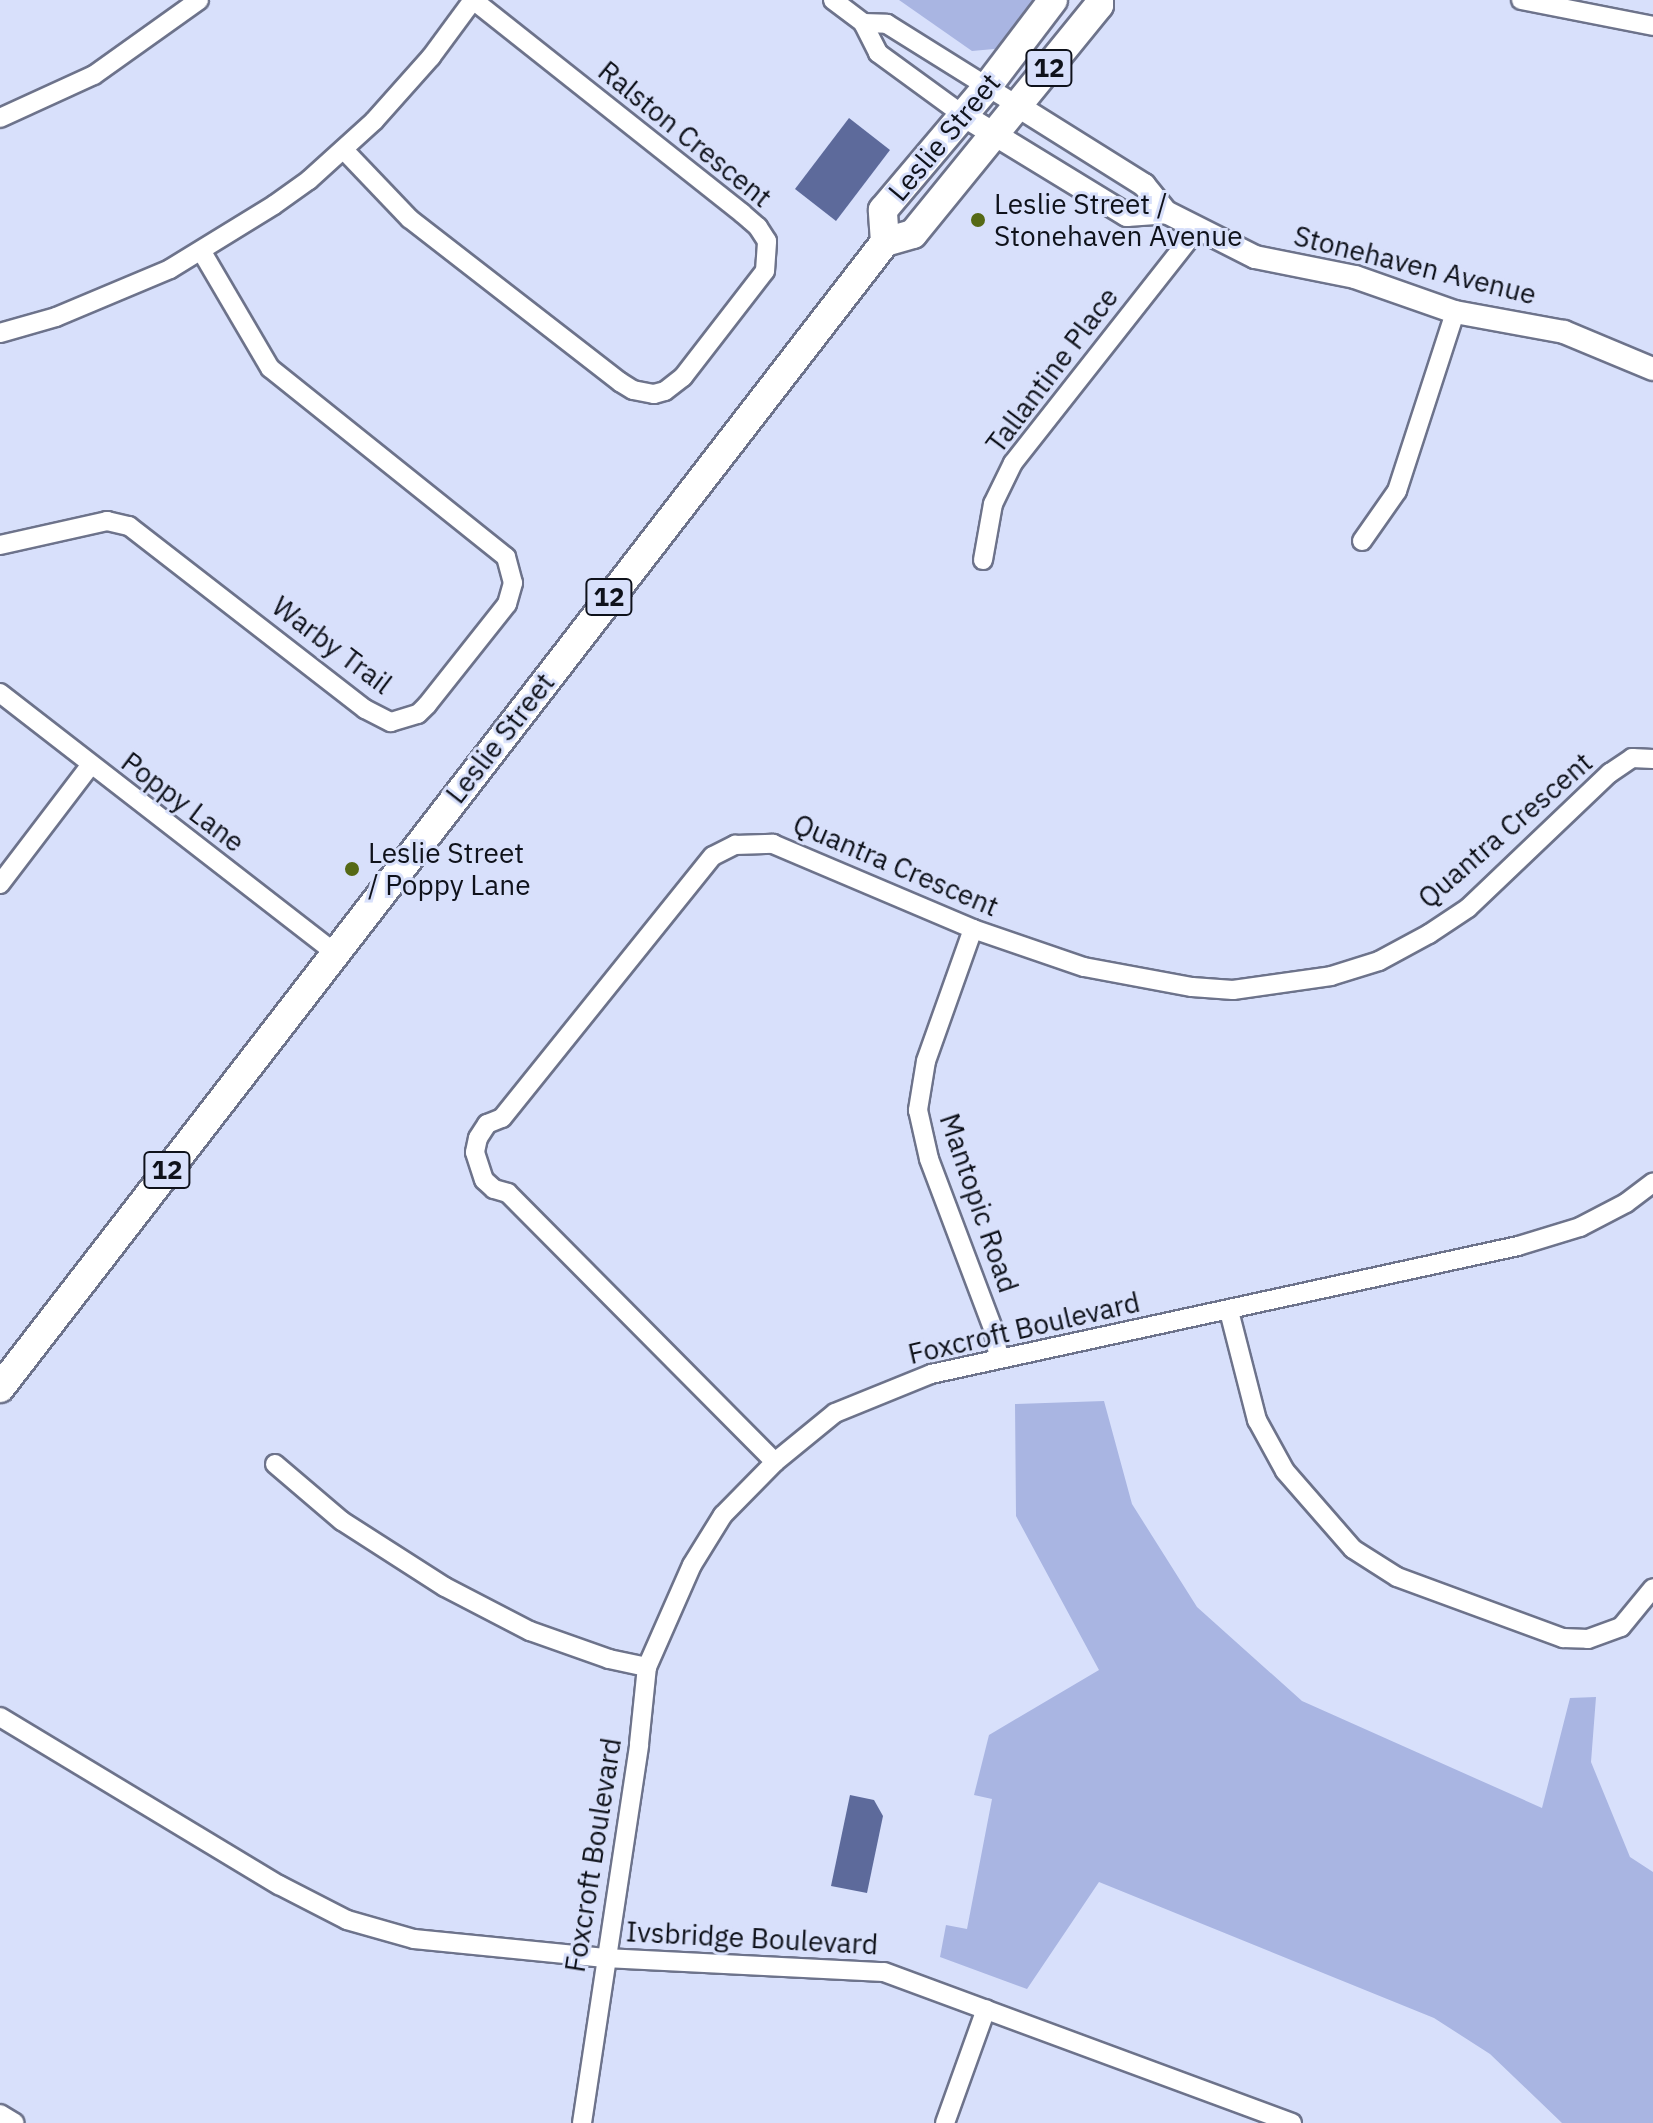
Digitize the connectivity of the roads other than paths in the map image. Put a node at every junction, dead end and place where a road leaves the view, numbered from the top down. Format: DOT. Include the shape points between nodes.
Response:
graph roads {
  1 [pos="199,0"];
  2 [pos="473,0"];
  3 [pos="833,0"];
  4 [pos="1053,0"];
  5 [pos="1099,0"];
  6 [pos="1521,0"];
  7 [pos="863,23"];
  8 [pos="1653,26"];
  9 [pos="987,87"];
  10 [pos="1018,106"];
  11 [pos="963,115"];
  12 [pos="0,118"];
  13 [pos="995,134"];
  14 [pos="344,150"];
  15 [pos="1166,212"];
  16 [pos="1197,229"];
  17 [pos="885,242"];
  18 [pos="202,252"];
  19 [pos="1455,312"];
  20 [pos="0,333"];
  21 [pos="1653,369"];
  22 [pos="1362,541"];
  23 [pos="0,545"];
  24 [pos="983,560"];
  25 [pos="0,693"];
  26 [pos="1653,759"];
  27 [pos="90,766"];
  28 [pos="0,884"];
  29 [pos="973,929"];
  30 [pos="334,952"];
  31 [pos="1653,1183"];
  32 [pos="1229,1311"];
  33 [pos="999,1358"];
  34 [pos="0,1388"];
  35 [pos="775,1462"];
  36 [pos="275,1464"];
  37 [pos="1653,1588"];
  38 [pos="647,1667"];
  39 [pos="0,1717"];
  40 [pos="605,1958"];
  41 [pos="986,2009"];
  42 [pos="0,2114"];
  43 [pos="15,2123"];
  44 [pos="582,2123"];
  45 [pos="945,2123"];
  46 [pos="1292,2123"];
  1 -- 12 [label="street" via="94,75"];
  2 -- 14 [label="street" via="401,92"];
  2 -- 14 [label="street, Ralston Crescent" via="742,213 767,241 765,271 683,377 654,394 620,382 410,219"];
  3 -- 7 [label="street"];
  4 -- 9 [label="main road, Leslie Street / 12"];
  5 -- 10 [label="main road, Leslie Street / 12"];
  6 -- 8 [label="street"];
  7 -- 9 [label="street" via="887,24"];
  7 -- 11 [label="street" via="878,53"];
  9 -- 10 [label="street"];
  9 -- 11 [label="main road, Leslie Street / 12"];
  10 -- 13 [label="main road, Leslie Street / 12"];
  10 -- 15 [label="street, Stonehaven Avenue" via="1144,185"];
  11 -- 13 [label="street"];
  11 -- 17 [label="main road, Leslie Street / 12" via="883,210"];
  13 -- 15 [label="street" via="1127,215"];
  13 -- 17 [label="main road, Leslie Street / 12" via="913,234"];
  14 -- 18 [label="street"];
  15 -- 16 [label="street, Stonehaven Avenue"];
  16 -- 19 [label="street, Stonehaven Avenue" via="1255,257 1355,277"];
  16 -- 24 [label="street, Tallantine Place" via="1013,463 993,504"];
  17 -- 30 [label="main road, Leslie Street / 12"];
  18 -- 20 [label="street" via="93,303"];
  18 -- 23 [label="street, Warby Trail" via="270,368 506,557 513,583 507,604 427,705 405,720 391,722 365,709 129,526 107,521"];
  19 -- 21 [label="street, Stonehaven Avenue" via="1564,332"];
  19 -- 22 [label="street" via="1397,491"];
  25 -- 27 [label="street, Poppy Lane"];
  26 -- 29 [label="street, Quantra Crescent" via="1632,758 1610,773 1468,908 1379,961 1331,976 1233,990 1192,987 1084,967"];
  27 -- 28 [label="street"];
  27 -- 30 [label="street, Poppy Lane"];
  29 -- 33 [label="street, Mantopic Road" via="926,1061 918,1110 929,1159 993,1328"];
  29 -- 35 [label="street, Quantra Crescent" via="796,852 773,844 735,845 713,856 502,1118 487,1124 478,1138 475,1152 484,1180 508,1193"];
  30 -- 34 [label="main road, Leslie Street / 12"];
  31 -- 32 [label="street, Foxcroft Boulevard" via="1580,1227 1518,1246"];
  32 -- 33 [label="street, Foxcroft Boulevard"];
  32 -- 37 [label="street" via="1257,1420 1285,1471 1353,1549 1397,1577 1563,1638 1588,1639 1621,1627"];
  33 -- 35 [label="street, Foxcroft Boulevard" via="931,1374 835,1413"];
  35 -- 38 [label="street, Foxcroft Boulevard" via="723,1515 692,1565"];
  36 -- 38 [label="street" via="342,1521 445,1587 530,1631"];
  38 -- 40 [label="street, Foxcroft Boulevard"];
  39 -- 40 [label="street, Ivsbridge Boulevard" via="279,1885 347,1920 414,1939"];
  40 -- 41 [label="street, Ivsbridge Boulevard" via="884,1972"];
  40 -- 44 [label="street, Foxcroft Boulevard"];
  41 -- 45 [label="street"];
  41 -- 46 [label="street, Ivsbridge Boulevard"];
  42 -- 43 [label="street"];
}
